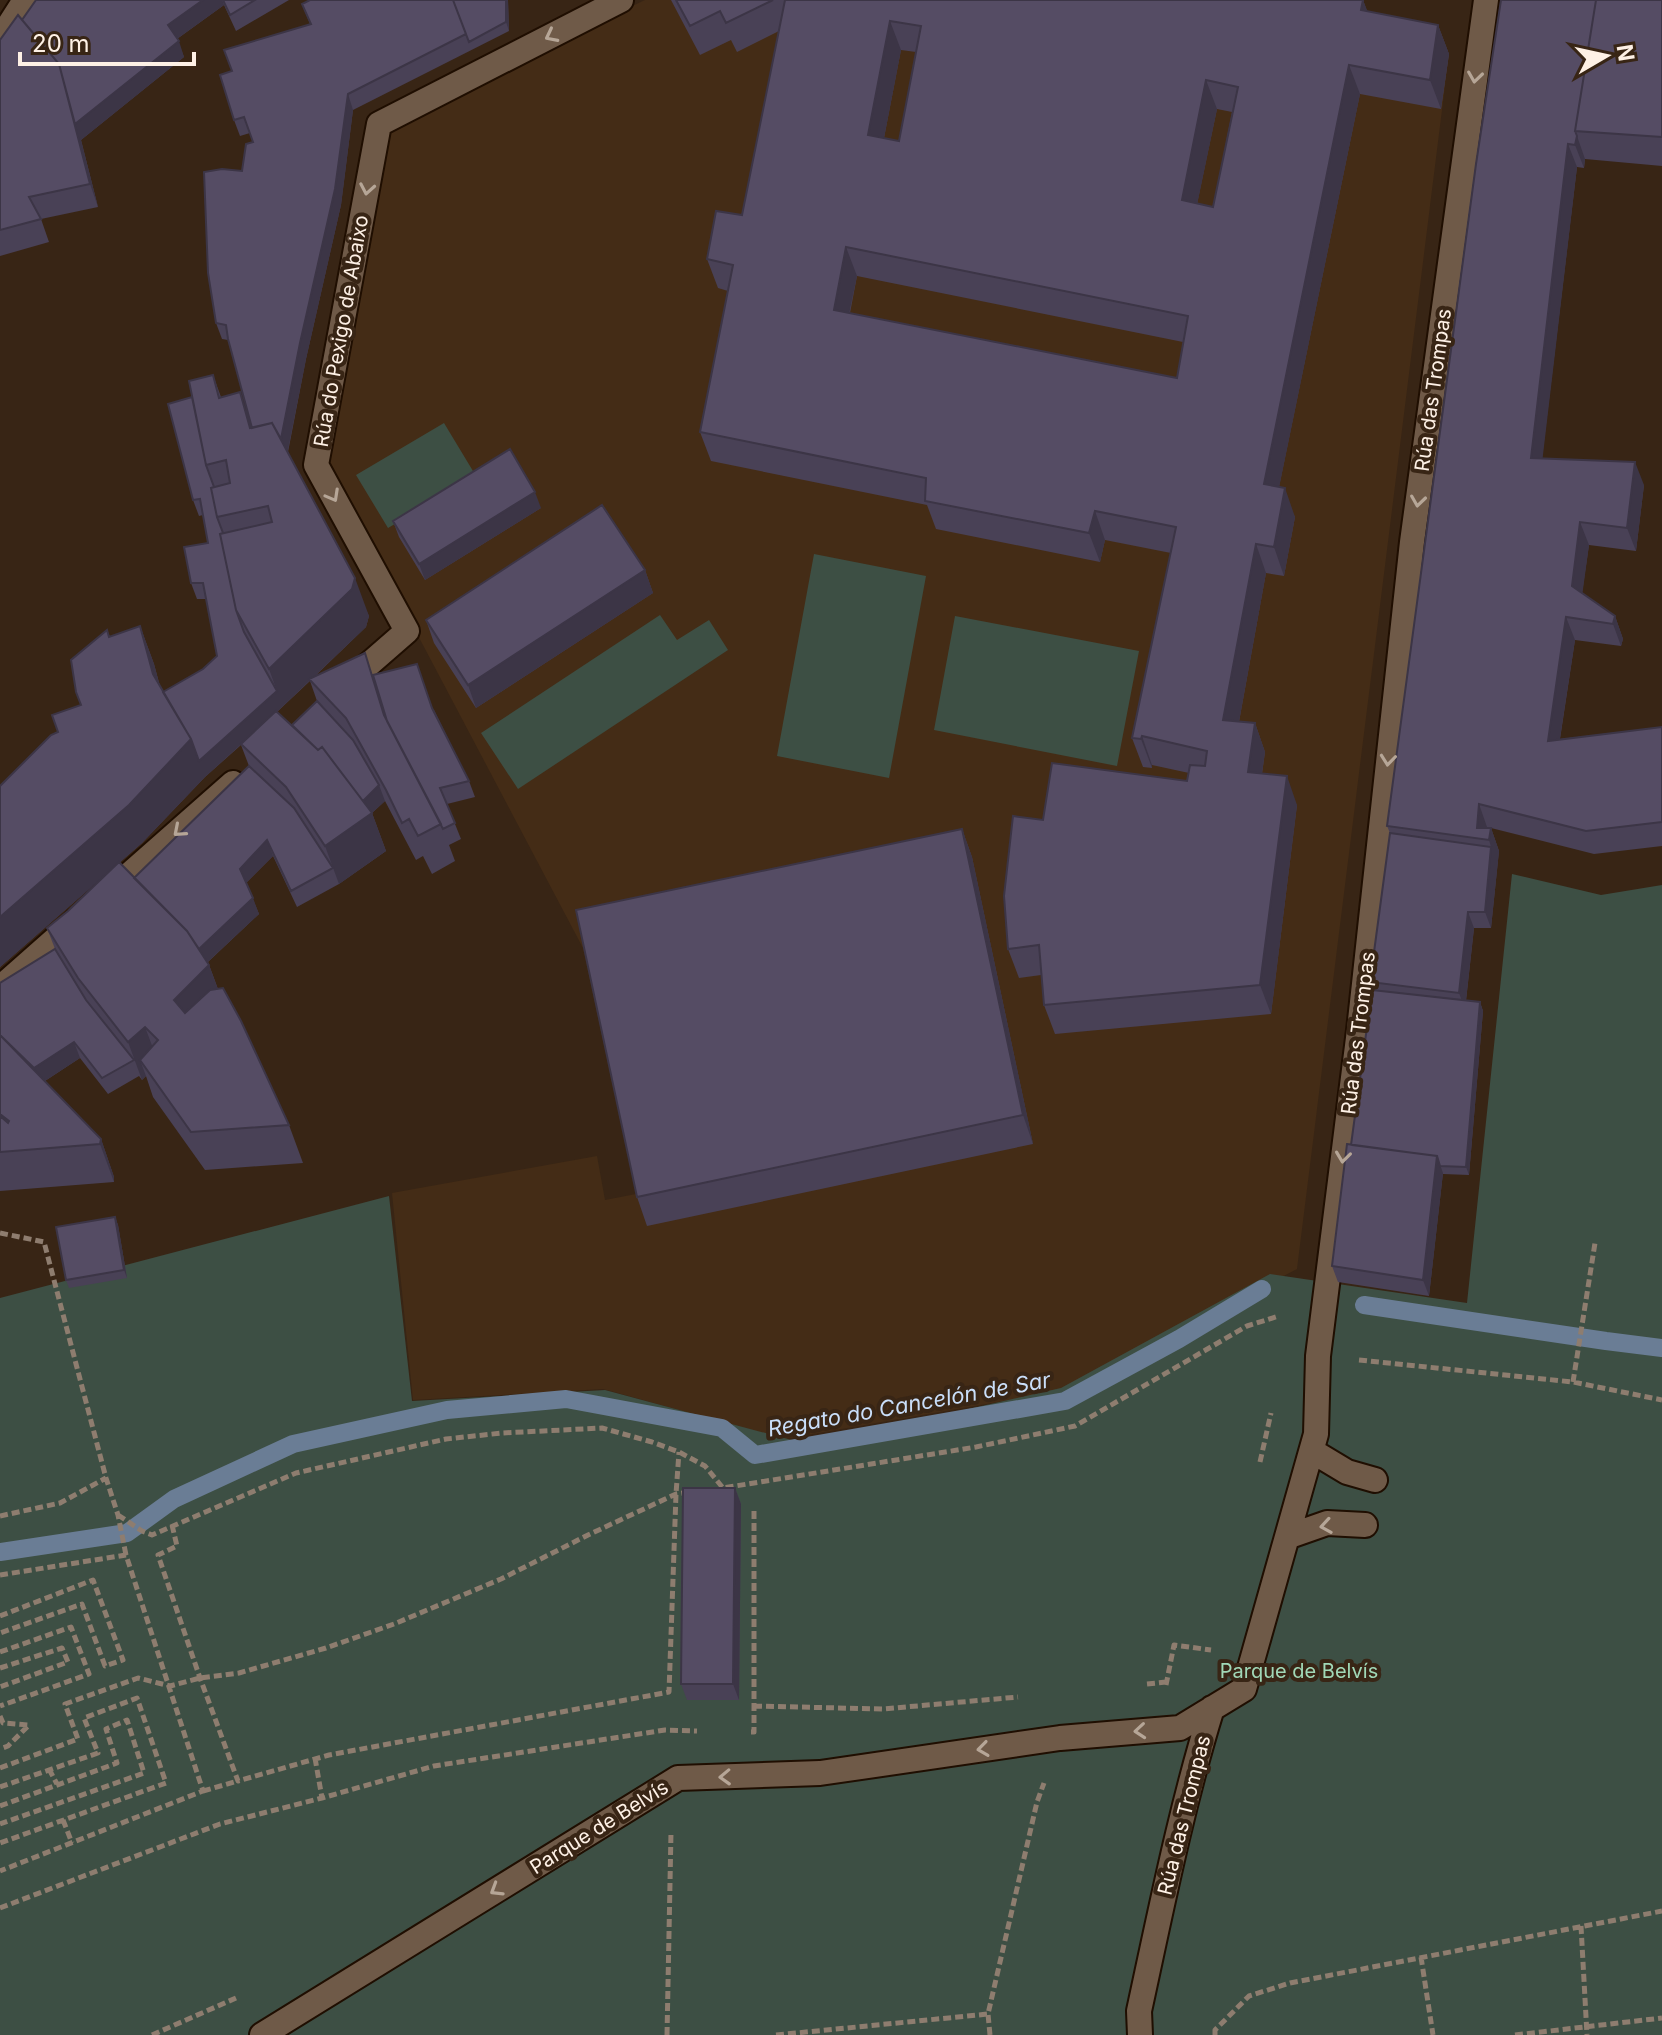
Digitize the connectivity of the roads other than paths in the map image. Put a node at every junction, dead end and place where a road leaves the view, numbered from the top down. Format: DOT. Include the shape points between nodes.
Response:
graph roads {
  1 [pos="25,0"];
  2 [pos="621,0"];
  3 [pos="1486,0"];
  4 [pos="0,39"];
  5 [pos="323,705"];
  6 [pos="251,768"];
  7 [pos="0,988"];
  8 [pos="1312,1451"];
  9 [pos="1375,1480"];
  10 [pos="1365,1525"];
  11 [pos="1287,1537"];
  12 [pos="1212,1708"];
  13 [pos="262,2035"];
  14 [pos="1140,2035"];
  1 -- 4 [label="street"];
  2 -- 5 [label="street, Rúa do Pexigo de Abaixo, one-way" via="379,124 316,465 407,631"];
  3 -- 8 [label="street, Rúa das Trompas, one-way" via="1424,545 1318,1356"];
  6 -- 7 [label="street, one-way"];
  8 -- 9 [label="street" via="1347,1472"];
  8 -- 11 [label="street, Rúa das Trompas"];
  10 -- 11 [label="street, one-way" via="1327,1523"];
  11 -- 12 [label="street, Rúa das Trompas" via="1244,1689"];
  12 -- 13 [label="street, Parque de Belvís, one-way" via="1180,1728 1060,1738 820,1773 678,1778"];
  12 -- 14 [label="street, Rúa das Trompas" via="1171,1860 1139,2011"];
}
